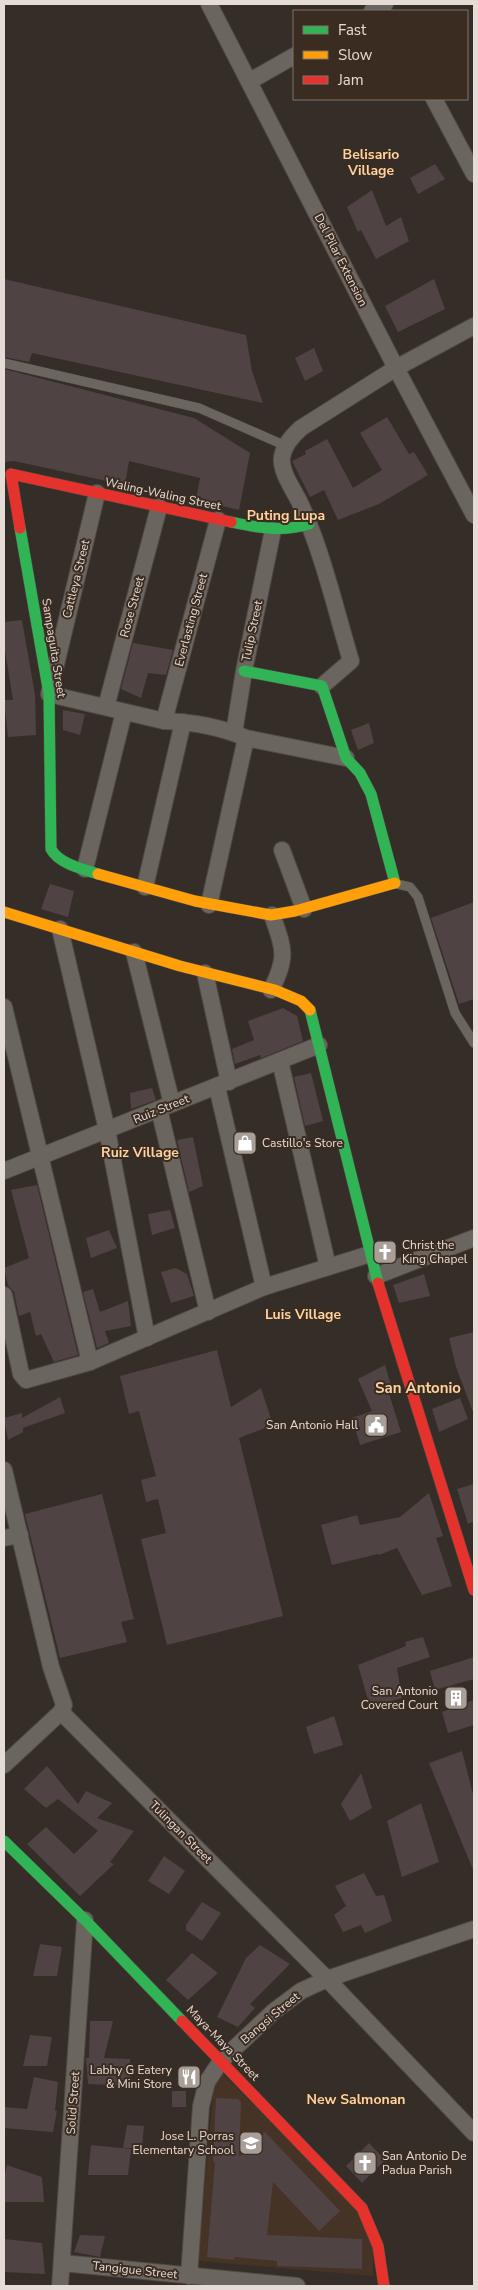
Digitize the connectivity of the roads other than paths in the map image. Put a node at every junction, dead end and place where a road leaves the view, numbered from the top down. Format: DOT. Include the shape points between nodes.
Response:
graph roads {
  1 [pos="209,4"];
  2 [pos="293,57"];
  3 [pos="250,81"];
  4 [pos="435,100"];
  5 [pos="474,174"];
  6 [pos="474,326"];
  7 [pos="4,363"];
  8 [pos="396,368"];
  9 [pos="286,446"];
  10 [pos="8,475"];
  11 [pos="97,493"];
  12 [pos="159,507"];
  13 [pos="474,515"];
  14 [pos="218,520"];
  15 [pos="309,524"];
  16 [pos="273,530"];
  17 [pos="244,671"];
  18 [pos="322,686"];
  19 [pos="48,694"];
  20 [pos="106,707"];
  21 [pos="124,712"];
  22 [pos="164,721"];
  23 [pos="183,722"];
  24 [pos="240,736"];
  25 [pos="346,758"];
  26 [pos="282,850"];
  27 [pos="85,869"];
  28 [pos="396,884"];
  29 [pos="145,887"];
  30 [pos="209,905"];
  31 [pos="304,908"];
  32 [pos="4,912"];
  33 [pos="272,915"];
  34 [pos="60,929"];
  35 [pos="134,952"];
  36 [pos="205,973"];
  37 [pos="271,990"];
  38 [pos="4,1007"];
  39 [pos="474,1043"];
  40 [pos="319,1045"];
  41 [pos="280,1061"];
  42 [pos="223,1084"];
  43 [pos="165,1107"];
  44 [pos="106,1130"];
  45 [pos="39,1157"];
  46 [pos="4,1172"];
  47 [pos="474,1238"];
  48 [pos="370,1254"];
  49 [pos="328,1268"];
  50 [pos="376,1276"];
  51 [pos="264,1287"];
  52 [pos="4,1295"];
  53 [pos="208,1312"];
  54 [pos="147,1338"];
  55 [pos="90,1362"];
  56 [pos="4,1470"];
  57 [pos="12,1536"];
  58 [pos="474,1590"];
  59 [pos="61,1712"];
  60 [pos="4,1765"];
  61 [pos="4,1840"];
  62 [pos="85,1920"];
  63 [pos="474,1929"];
  64 [pos="327,1979"];
  65 [pos="221,2061"];
  66 [pos="474,2133"];
  67 [pos="62,2263"];
  68 [pos="188,2276"];
  69 [pos="60,2286"];
  70 [pos="297,2286"];
  71 [pos="384,2286"];
  1 -- 3 [label="street, Del Pilar Extension"];
  2 -- 3 [label="street"];
  3 -- 8 [label="street, Del Pilar Extension"];
  4 -- 5 [label="street"];
  6 -- 8 [label="street"];
  7 -- 9 [label="lane" via="199,408"];
  8 -- 9 [label="street" via="301,428"];
  8 -- 13 [label="street, Del Pilar Extension"];
  9 -- 15 [label="street" via="282,456 286,474"];
  10 -- 11 [label="street, Waling-Waling Street"];
  10 -- 19 [label="street, Sampaguita Street"];
  11 -- 12 [label="street, Waling-Waling Street"];
  11 -- 19 [label="street, Cattleya Street"];
  12 -- 14 [label="street, Waling-Waling Street"];
  12 -- 20 [label="street, Rose Street"];
  14 -- 16 [label="street, Waling-Waling Street"];
  14 -- 22 [label="street, Everlasting Street"];
  15 -- 16 [label="street, Waling-Waling Street"];
  15 -- 18 [label="street" via="351,661"];
  16 -- 17 [label="street, Tulip Street"];
  17 -- 18 [label="street"];
  17 -- 24 [label="street, Tulip Street"];
  18 -- 25 [label="street"];
  19 -- 20 [label="street"];
  19 -- 27 [label="street, Sampaguita Street" via="51,849 56,857"];
  20 -- 21 [label="street"];
  21 -- 22 [label="street"];
  21 -- 27 [label="street"];
  22 -- 23 [label="street"];
  23 -- 24 [label="street"];
  23 -- 29 [label="street"];
  24 -- 25 [label="street"];
  24 -- 30 [label="street, Tulip Street"];
  25 -- 28 [label="street" via="360,773 371,794"];
  26 -- 31 [label="street"];
  27 -- 29 [label="street"];
  28 -- 31 [label="street"];
  28 -- 39 [label="lane" via="410,887 418,897 455,1013"];
  29 -- 30 [label="street"];
  30 -- 33 [label="street"];
  31 -- 33 [label="street"];
  32 -- 34 [label="street"];
  33 -- 37 [label="street" via="281,940 283,959 282,971"];
  34 -- 35 [label="street"];
  34 -- 44 [label="street"];
  35 -- 36 [label="street"];
  35 -- 43 [label="street"];
  36 -- 37 [label="street"];
  36 -- 42 [label="street"];
  37 -- 40 [label="street" via="299,999 309,1008"];
  38 -- 45 [label="street"];
  40 -- 41 [label="street, Ruiz Street"];
  40 -- 48 [label="street"];
  41 -- 42 [label="street, Ruiz Street"];
  41 -- 49 [label="street"];
  42 -- 43 [label="street, Ruiz Street"];
  42 -- 51 [label="street"];
  43 -- 44 [label="street, Ruiz Street"];
  43 -- 53 [label="street"];
  44 -- 45 [label="street, Ruiz Street"];
  44 -- 54 [label="street"];
  45 -- 46 [label="street, Ruiz Street"];
  45 -- 55 [label="street"];
  47 -- 50 [label="street"];
  48 -- 49 [label="street"];
  48 -- 50 [label="street"];
  49 -- 51 [label="street"];
  50 -- 58 [label="street"];
  51 -- 53 [label="street"];
  52 -- 55 [label="street" via="21,1374 26,1380"];
  53 -- 54 [label="street"];
  54 -- 55 [label="street"];
  56 -- 57 [label="street"];
  57 -- 59 [label="street" via="64,1705"];
  59 -- 60 [label="street"];
  59 -- 64 [label="street, Tulingan Street"];
  61 -- 62 [label="street, Maya-Maya Street"];
  62 -- 65 [label="street, Maya-Maya Street"];
  62 -- 67 [label="street, Solid Street"];
  63 -- 64 [label="street, Bangsi Street"];
  64 -- 65 [label="street, Bangsi Street" via="287,2000"];
  64 -- 66 [label="street, Tulingan Street"];
  65 -- 68 [label="street, Bangsi Street" via="207,2082 201,2106"];
  65 -- 71 [label="street, Maya-Maya Street" via="362,2208 381,2252"];
  67 -- 68 [label="street, Tangigue Street"];
  67 -- 69 [label="street, Solid Street"];
  68 -- 70 [label="street, Tangigue Street"];
}
